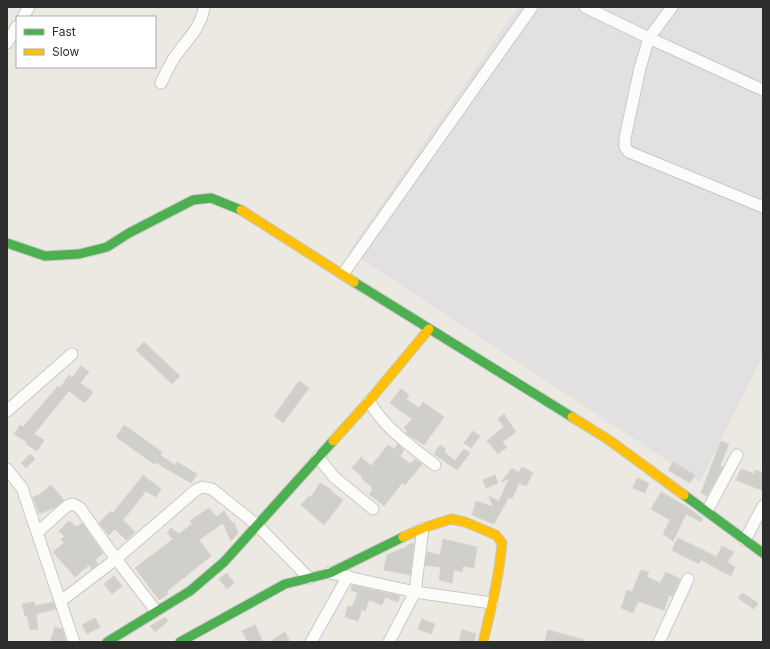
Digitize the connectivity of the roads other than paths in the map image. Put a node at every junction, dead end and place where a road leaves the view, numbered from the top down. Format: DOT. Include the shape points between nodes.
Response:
graph roads {
  1 [pos="29,7"];
  2 [pos="204,7"];
  3 [pos="532,7"];
  4 [pos="585,7"];
  5 [pos="672,7"];
  6 [pos="24,16"];
  7 [pos="16,28"];
  8 [pos="649,38"];
  9 [pos="7,43"];
  10 [pos="161,83"];
  11 [pos="763,90"];
  12 [pos="763,207"];
  13 [pos="7,243"];
  14 [pos="343,274"];
  15 [pos="429,329"];
  16 [pos="72,354"];
  17 [pos="369,401"];
  18 [pos="7,411"];
  19 [pos="737,455"];
  20 [pos="318,457"];
  21 [pos="435,465"];
  22 [pos="7,469"];
  23 [pos="763,506"];
  24 [pos="373,509"];
  25 [pos="707,511"];
  26 [pos="257,525"];
  27 [pos="423,528"];
  28 [pos="38,532"];
  29 [pos="745,540"];
  30 [pos="763,553"];
  31 [pos="116,559"];
  32 [pos="330,573"];
  33 [pos="348,576"];
  34 [pos="309,578"];
  35 [pos="688,579"];
  36 [pos="415,592"];
  37 [pos="61,600"];
  38 [pos="492,603"];
  39 [pos="156,611"];
  40 [pos="187,640"];
  41 [pos="74,642"];
  42 [pos="108,642"];
  43 [pos="311,642"];
  44 [pos="389,642"];
  45 [pos="483,642"];
  46 [pos="659,642"];
  1 -- 6 [label="street"];
  2 -- 10 [label="street" via="198,24"];
  3 -- 14 [label="street"];
  4 -- 8 [label="street"];
  5 -- 8 [label="street"];
  7 -- 9 [label="street"];
  8 -- 11 [label="street"];
  8 -- 12 [label="street" via="640,68 625,147 629,152"];
  13 -- 14 [label="street" via="45,256 79,254 107,247 193,200 211,198 236,207"];
  14 -- 15 [label="street"];
  15 -- 17 [label="street"];
  15 -- 25 [label="street" via="609,440"];
  16 -- 18 [label="street"];
  17 -- 20 [label="street"];
  17 -- 21 [label="street" via="376,413 396,434"];
  19 -- 25 [label="street"];
  20 -- 24 [label="street" via="334,477"];
  20 -- 26 [label="street"];
  22 -- 28 [label="street" via="22,488"];
  23 -- 29 [label="street"];
  25 -- 29 [label="street"];
  26 -- 31 [label="street" via="212,489 203,487 196,490"];
  26 -- 34 [label="street"];
  26 -- 39 [label="street" via="224,562 190,590"];
  27 -- 32 [label="street"];
  27 -- 36 [label="street"];
  27 -- 38 [label="street" via="450,519 465,522 496,535 502,542"];
  28 -- 31 [label="street" via="67,506 73,504 80,508"];
  28 -- 37 [label="street"];
  29 -- 30 [label="street"];
  31 -- 37 [label="street"];
  31 -- 39 [label="street"];
  32 -- 33 [label="street"];
  32 -- 34 [label="street"];
  33 -- 36 [label="street"];
  33 -- 43 [label="street"];
  34 -- 40 [label="street" via="285,584"];
  35 -- 46 [label="street"];
  36 -- 38 [label="street"];
  36 -- 44 [label="street"];
  37 -- 41 [label="street"];
  38 -- 45 [label="street"];
  39 -- 42 [label="street"];
}
